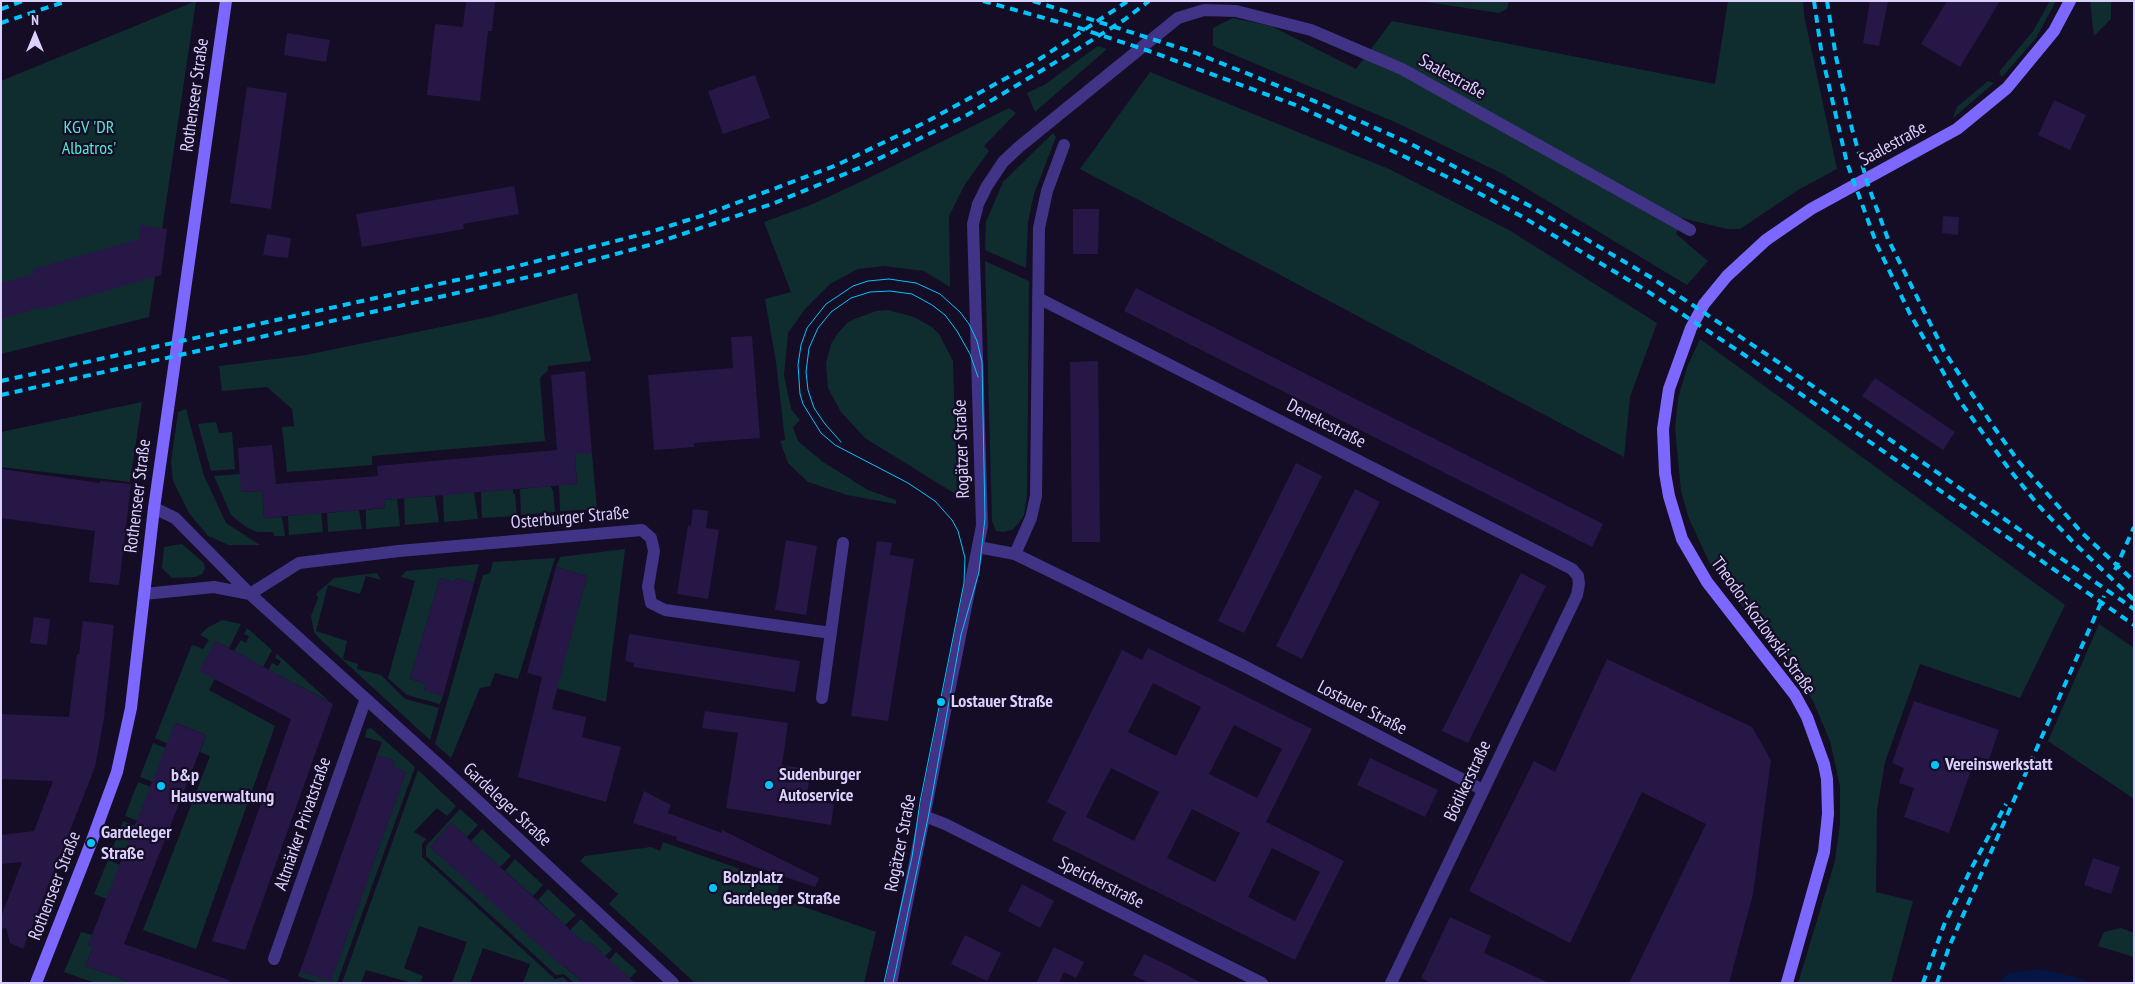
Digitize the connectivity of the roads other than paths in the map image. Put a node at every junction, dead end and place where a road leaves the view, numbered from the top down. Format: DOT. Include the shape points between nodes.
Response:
graph roads {
  1 [pos="226,1"];
  2 [pos="2070,1"];
  3 [pos="1178,18"];
  4 [pos="1064,145"];
  5 [pos="1690,230"];
  6 [pos="1711,296"];
  7 [pos="1038,298"];
  8 [pos="154,508"];
  9 [pos="843,542"];
  10 [pos="978,547"];
  11 [pos="1015,554"];
  12 [pos="144,594"];
  13 [pos="250,594"];
  14 [pos="1577,595"];
  15 [pos="831,633"];
  16 [pos="822,698"];
  17 [pos="365,701"];
  18 [pos="1483,790"];
  19 [pos="924,816"];
  20 [pos="274,959"];
  21 [pos="895,960"];
  22 [pos="36,983"];
  23 [pos="673,983"];
  24 [pos="886,983"];
  25 [pos="891,983"];
  26 [pos="1262,983"];
  27 [pos="1391,983"];
  28 [pos="1787,983"];
  1 -- 8 [label="main road, Rothenseer Straße"];
  2 -- 6 [label="main road, Saalestraße" via="2054,32 2007,88 1957,129 1810,209 1766,240 1726,276"];
  3 -- 5 [label="street, Saalestraße" via="1204,10 1236,11 1311,30 1402,69"];
  3 -- 10 [label="street, Rogätzer Straße" via="1019,147 997,170 978,204 973,230 982,526"];
  4 -- 7 [label="street" via="1047,191 1039,228"];
  6 -- 28 [label="main road, Theodor-Kozlowski-Straße" via="1691,328 1668,389 1663,429 1665,473 1675,517 1692,558 1794,695 1807,717 1824,764 1828,814 1824,852"];
  7 -- 11 [label="street" via="1036,496 1031,518"];
  7 -- 14 [label="street, Denekestraße" via="1572,570 1579,580"];
  8 -- 12 [label="main road, Rothenseer Straße"];
  8 -- 13 [label="street, Gardeleger Straße" via="176,518"];
  9 -- 15 [label="street"];
  10 -- 11 [label="street, Lostauer Straße"];
  10 -- 19 [label="street, Rogätzer Straße"];
  11 -- 18 [label="street, Lostauer Straße" via="1244,666"];
  12 -- 13 [label="street" via="214,587"];
  12 -- 22 [label="main road, Rothenseer Straße" via="131,708 117,772"];
  13 -- 15 [label="street, Osterburger Straße" via="298,563 642,530 651,538 654,551 648,587 651,603 665,610"];
  13 -- 17 [label="street, Gardeleger Straße"];
  14 -- 18 [label="street, Bödikerstraße"];
  15 -- 16 [label="street"];
  17 -- 20 [label="street, Altmärker Privatstraße"];
  17 -- 23 [label="street, Gardeleger Straße" via="455,780"];
  18 -- 27 [label="street, Bödikerstraße"];
  19 -- 21 [label="street, Rogätzer Straße"];
  19 -- 26 [label="street, Speicherstraße"];
  21 -- 24 [label="street, Rogätzer Straße"];
  21 -- 25 [label="street, Rogätzer Straße"];
}
